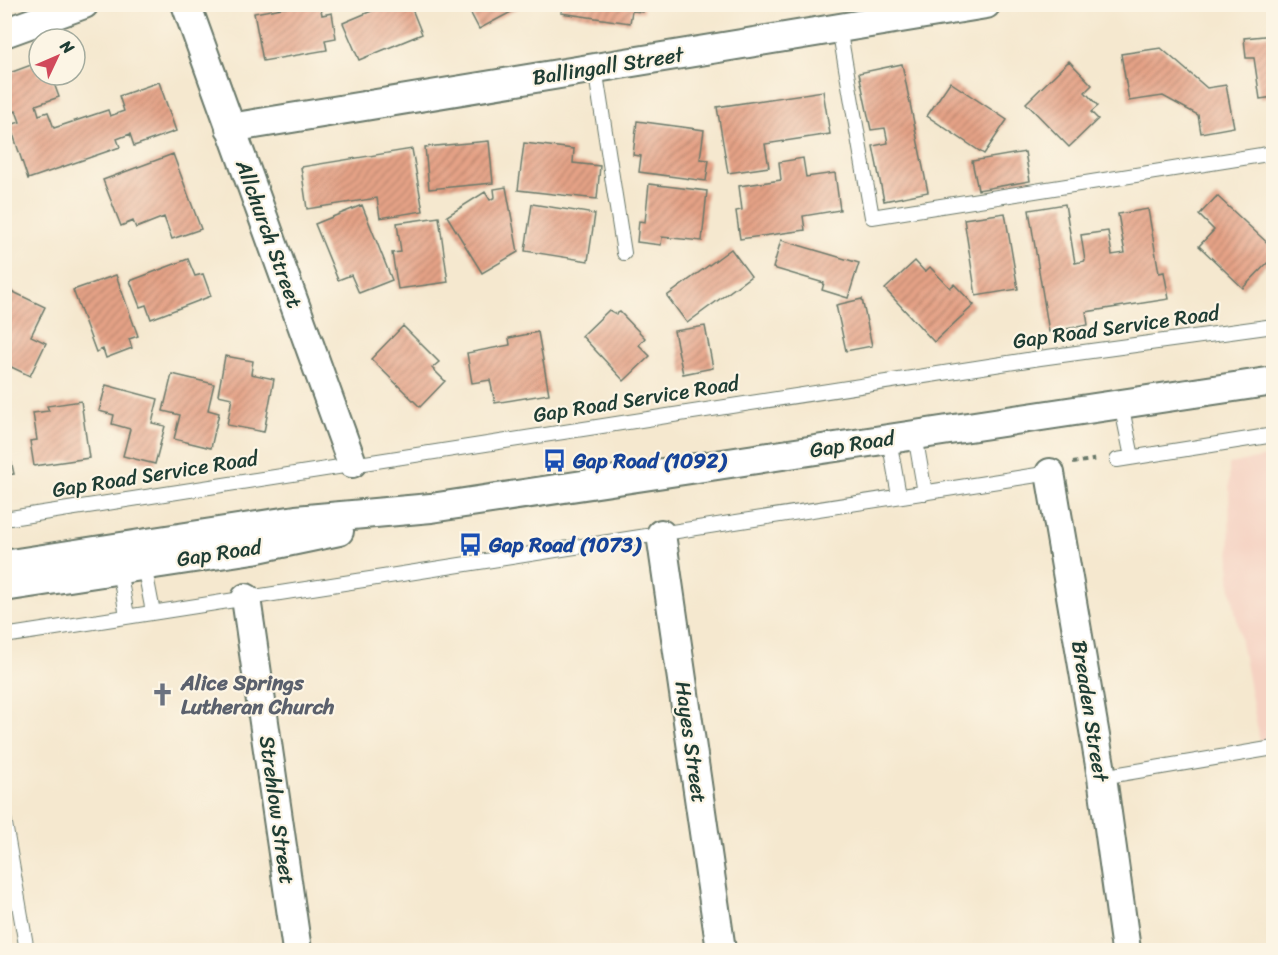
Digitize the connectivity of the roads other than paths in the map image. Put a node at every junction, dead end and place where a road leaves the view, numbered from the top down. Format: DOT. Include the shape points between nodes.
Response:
graph roads {
  1 [pos="84,4"];
  2 [pos="186,4"];
  3 [pos="986,4"];
  4 [pos="839,28"];
  5 [pos="4,33"];
  6 [pos="595,68"];
  7 [pos="230,128"];
  8 [pos="1274,153"];
  9 [pos="624,253"];
  10 [pos="1274,326"];
  11 [pos="1274,381"];
  12 [pos="1121,404"];
  13 [pos="1274,435"];
  14 [pos="902,437"];
  15 [pos="1132,457"];
  16 [pos="1117,460"];
  17 [pos="352,464"];
  18 [pos="1050,473"];
  19 [pos="926,493"];
  20 [pos="899,496"];
  21 [pos="4,519"];
  22 [pos="661,534"];
  23 [pos="130,557"];
  24 [pos="4,565"];
  25 [pos="4,587"];
  26 [pos="246,598"];
  27 [pos="153,612"];
  28 [pos="127,616"];
  29 [pos="4,636"];
  30 [pos="1274,748"];
  31 [pos="1101,777"];
  32 [pos="4,818"];
  33 [pos="26,945"];
  34 [pos="297,951"];
  35 [pos="721,951"];
  36 [pos="1126,951"];
  1 -- 5 [label="street"];
  2 -- 7 [label="street, Allchurch Street"];
  3 -- 4 [label="street, Ballingall Street"];
  4 -- 6 [label="street, Ballingall Street"];
  4 -- 8 [label="lane" via="872,217"];
  6 -- 7 [label="street, Ballingall Street"];
  6 -- 9 [label="lane"];
  7 -- 17 [label="street, Allchurch Street"];
  10 -- 17 [label="lane, Gap Road Service Road"];
  11 -- 12 [label="street, Gap Road"];
  12 -- 14 [label="street, Gap Road"];
  12 -- 15 [label="lane"];
  13 -- 15 [label="lane"];
  14 -- 19 [label="lane"];
  14 -- 20 [label="lane"];
  14 -- 23 [label="street, Gap Road" via="431,508 296,520"];
  15 -- 16 [label="lane"];
  17 -- 21 [label="lane, Gap Road Service Road"];
  18 -- 19 [label="lane"];
  18 -- 31 [label="street, Breaden Street"];
  19 -- 20 [label="lane"];
  20 -- 22 [label="lane"];
  22 -- 26 [label="lane"];
  22 -- 35 [label="street, Hayes Street"];
  23 -- 24 [label="street, Gap Road"];
  23 -- 25 [label="street, Gap Road"];
  23 -- 27 [label="lane"];
  23 -- 28 [label="lane"];
  26 -- 27 [label="lane"];
  26 -- 34 [label="street, Strehlow Street"];
  27 -- 28 [label="lane"];
  28 -- 29 [label="lane"];
  30 -- 31 [label="lane"];
  31 -- 36 [label="street, Breaden Street"];
  32 -- 33 [label="lane"];
}
